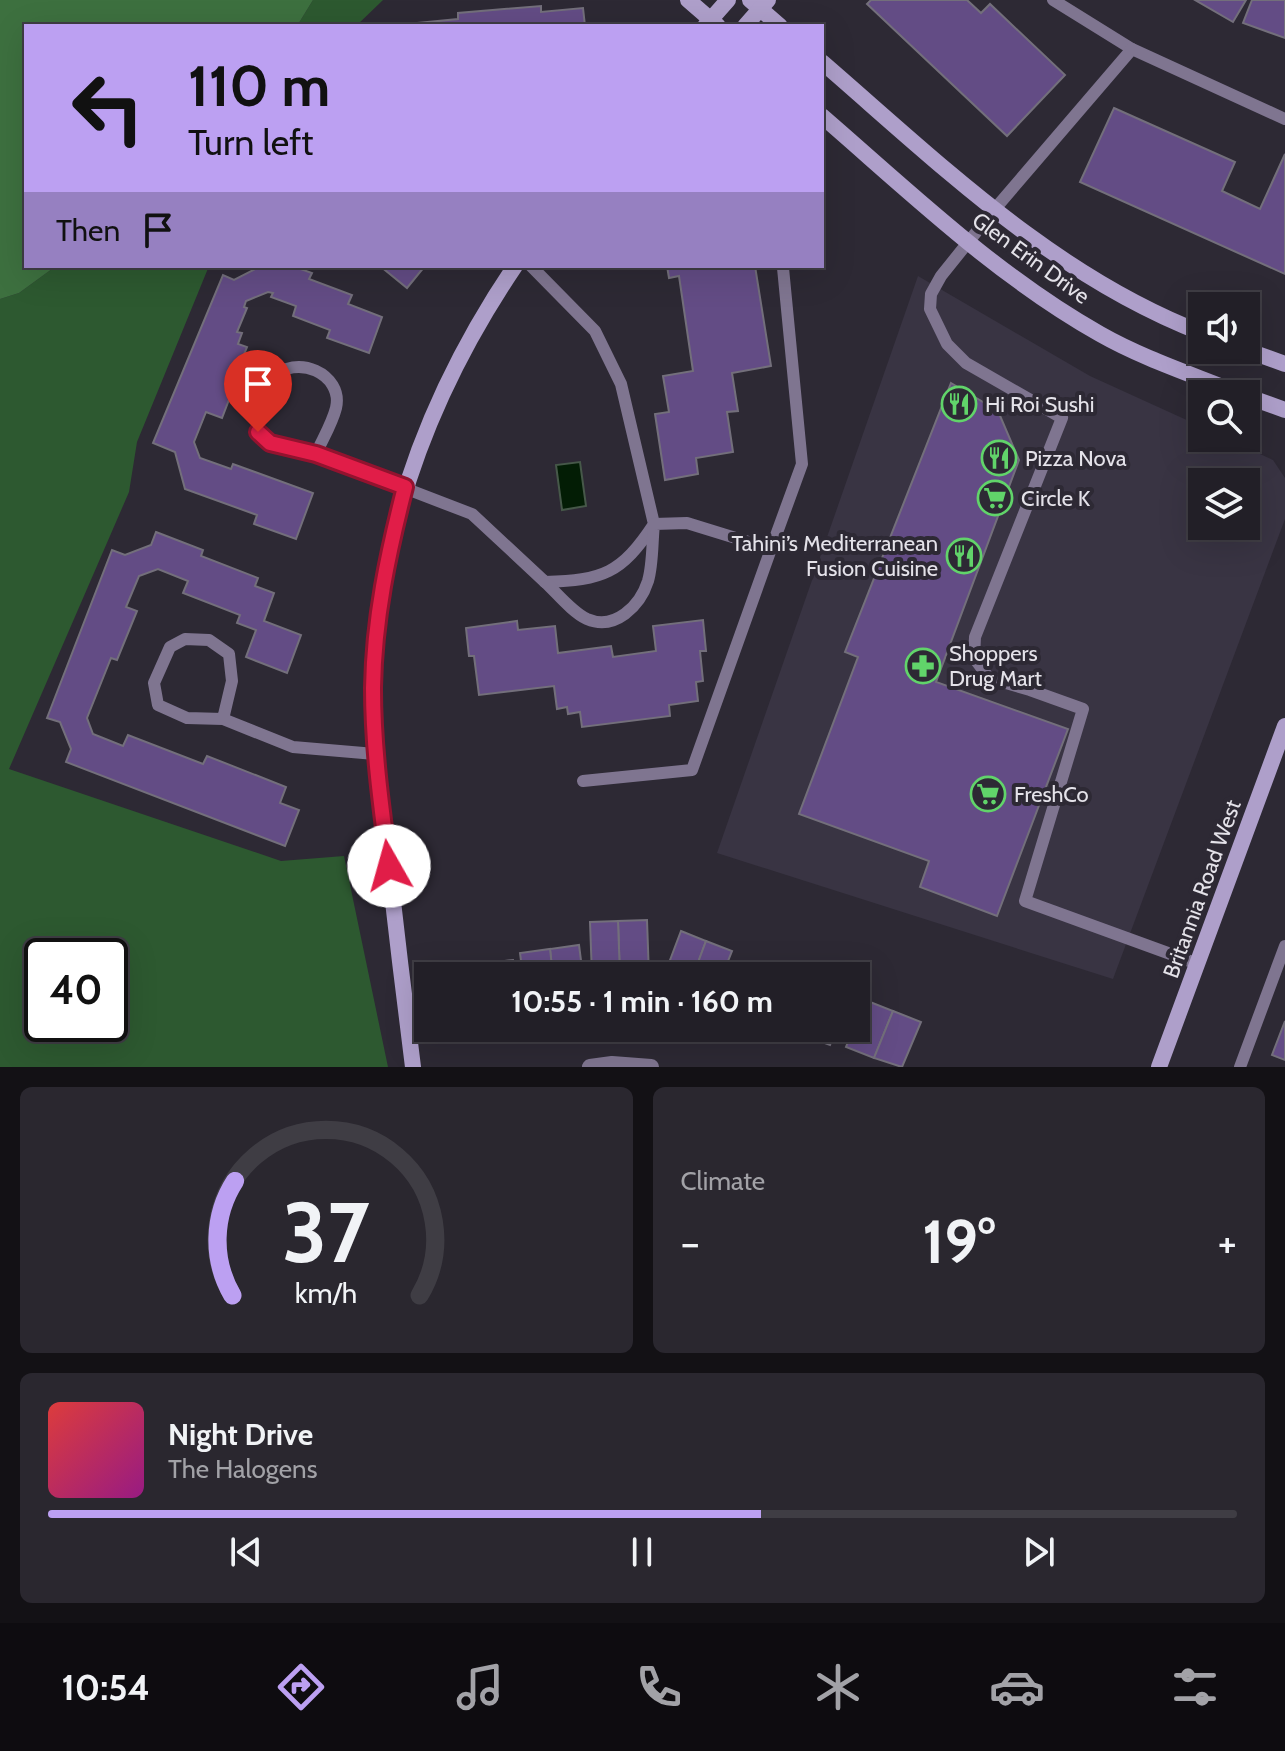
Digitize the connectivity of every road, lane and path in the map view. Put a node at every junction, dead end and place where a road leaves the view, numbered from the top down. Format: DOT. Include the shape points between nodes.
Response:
graph roads {
  1 [pos="688,0"];
  2 [pos="728,0"];
  3 [pos="1053,0"];
  4 [pos="759,3"];
  5 [pos="711,24"];
  6 [pos="746,24"];
  7 [pos="778,24"];
  8 [pos="1132,49"];
  9 [pos="824,64"];
  10 [pos="824,118"];
  11 [pos="1285,119"];
  12 [pos="994,210"];
  13 [pos="968,242"];
  14 [pos="514,268"];
  15 [pos="533,268"];
  16 [pos="783,268"];
  17 [pos="1188,327"];
  18 [pos="1260,355"];
  19 [pos="1285,364"];
  20 [pos="1207,380"];
  21 [pos="1260,401"];
  22 [pos="1285,410"];
  23 [pos="316,454"];
  24 [pos="405,487"];
  25 [pos="654,524"];
  26 [pos="771,549"];
  27 [pos="545,582"];
  28 [pos="223,719"];
  29 [pos="1285,726"];
  30 [pos="375,754"];
  31 [pos="583,781"];
  32 [pos="1285,946"];
  33 [pos="1198,964"];
  34 [pos="413,1067"];
  35 [pos="590,1067"];
  36 [pos="651,1067"];
  37 [pos="1159,1067"];
  38 [pos="1240,1067"];
  1 -- 5 [label="street"];
  2 -- 5 [label="street"];
  3 -- 8 [label="lane"];
  4 -- 6 [label="street"];
  4 -- 7 [label="street"];
  8 -- 11 [label="lane"];
  8 -- 12 [label="lane"];
  9 -- 12 [label="street, Glen Erin Drive"];
  10 -- 13 [label="street, Glen Erin Drive"];
  12 -- 13 [label="lane"];
  12 -- 17 [label="street, Glen Erin Drive" via="1122,296"];
  13 -- 20 [label="street, Glen Erin Drive" via="1017,281 1103,335"];
  13 -- 33 [label="lane" via="931,294 930,309 947,344 966,363 1062,418 975,637 974,658 989,678 1083,709 1025,901"];
  14 -- 24 [label="street" via="454,367"];
  15 -- 25 [label="lane" via="595,331 621,384"];
  16 -- 26 [label="lane" via="802,464"];
  18 -- 19 [label="street"];
  21 -- 22 [label="street"];
  23 -- 23 [label="lane" via="270,443 258,432 256,417 272,379 301,366 326,377 336,390 336,408"];
  23 -- 24 [label="lane"];
  24 -- 27 [label="lane" via="472,514"];
  24 -- 30 [label="street" via="378,620"];
  25 -- 26 [label="lane" via="687,523"];
  25 -- 27 [label="lane" via="636,551 609,573"];
  25 -- 27 [label="lane" via="648,579 638,601 621,617 605,624 585,618"];
  26 -- 31 [label="lane" via="692,770"];
  28 -- 28 [label="lane" via="232,681 229,654 209,640 185,639 170,647 154,683 158,705 187,718"];
  28 -- 30 [label="lane" via="293,747"];
  29 -- 33 [label="street, Britannia Road West"];
  30 -- 34 [label="street"];
  32 -- 38 [label="lane"];
  33 -- 37 [label="street, Britannia Road West"];
  35 -- 36 [label="street"];
}
